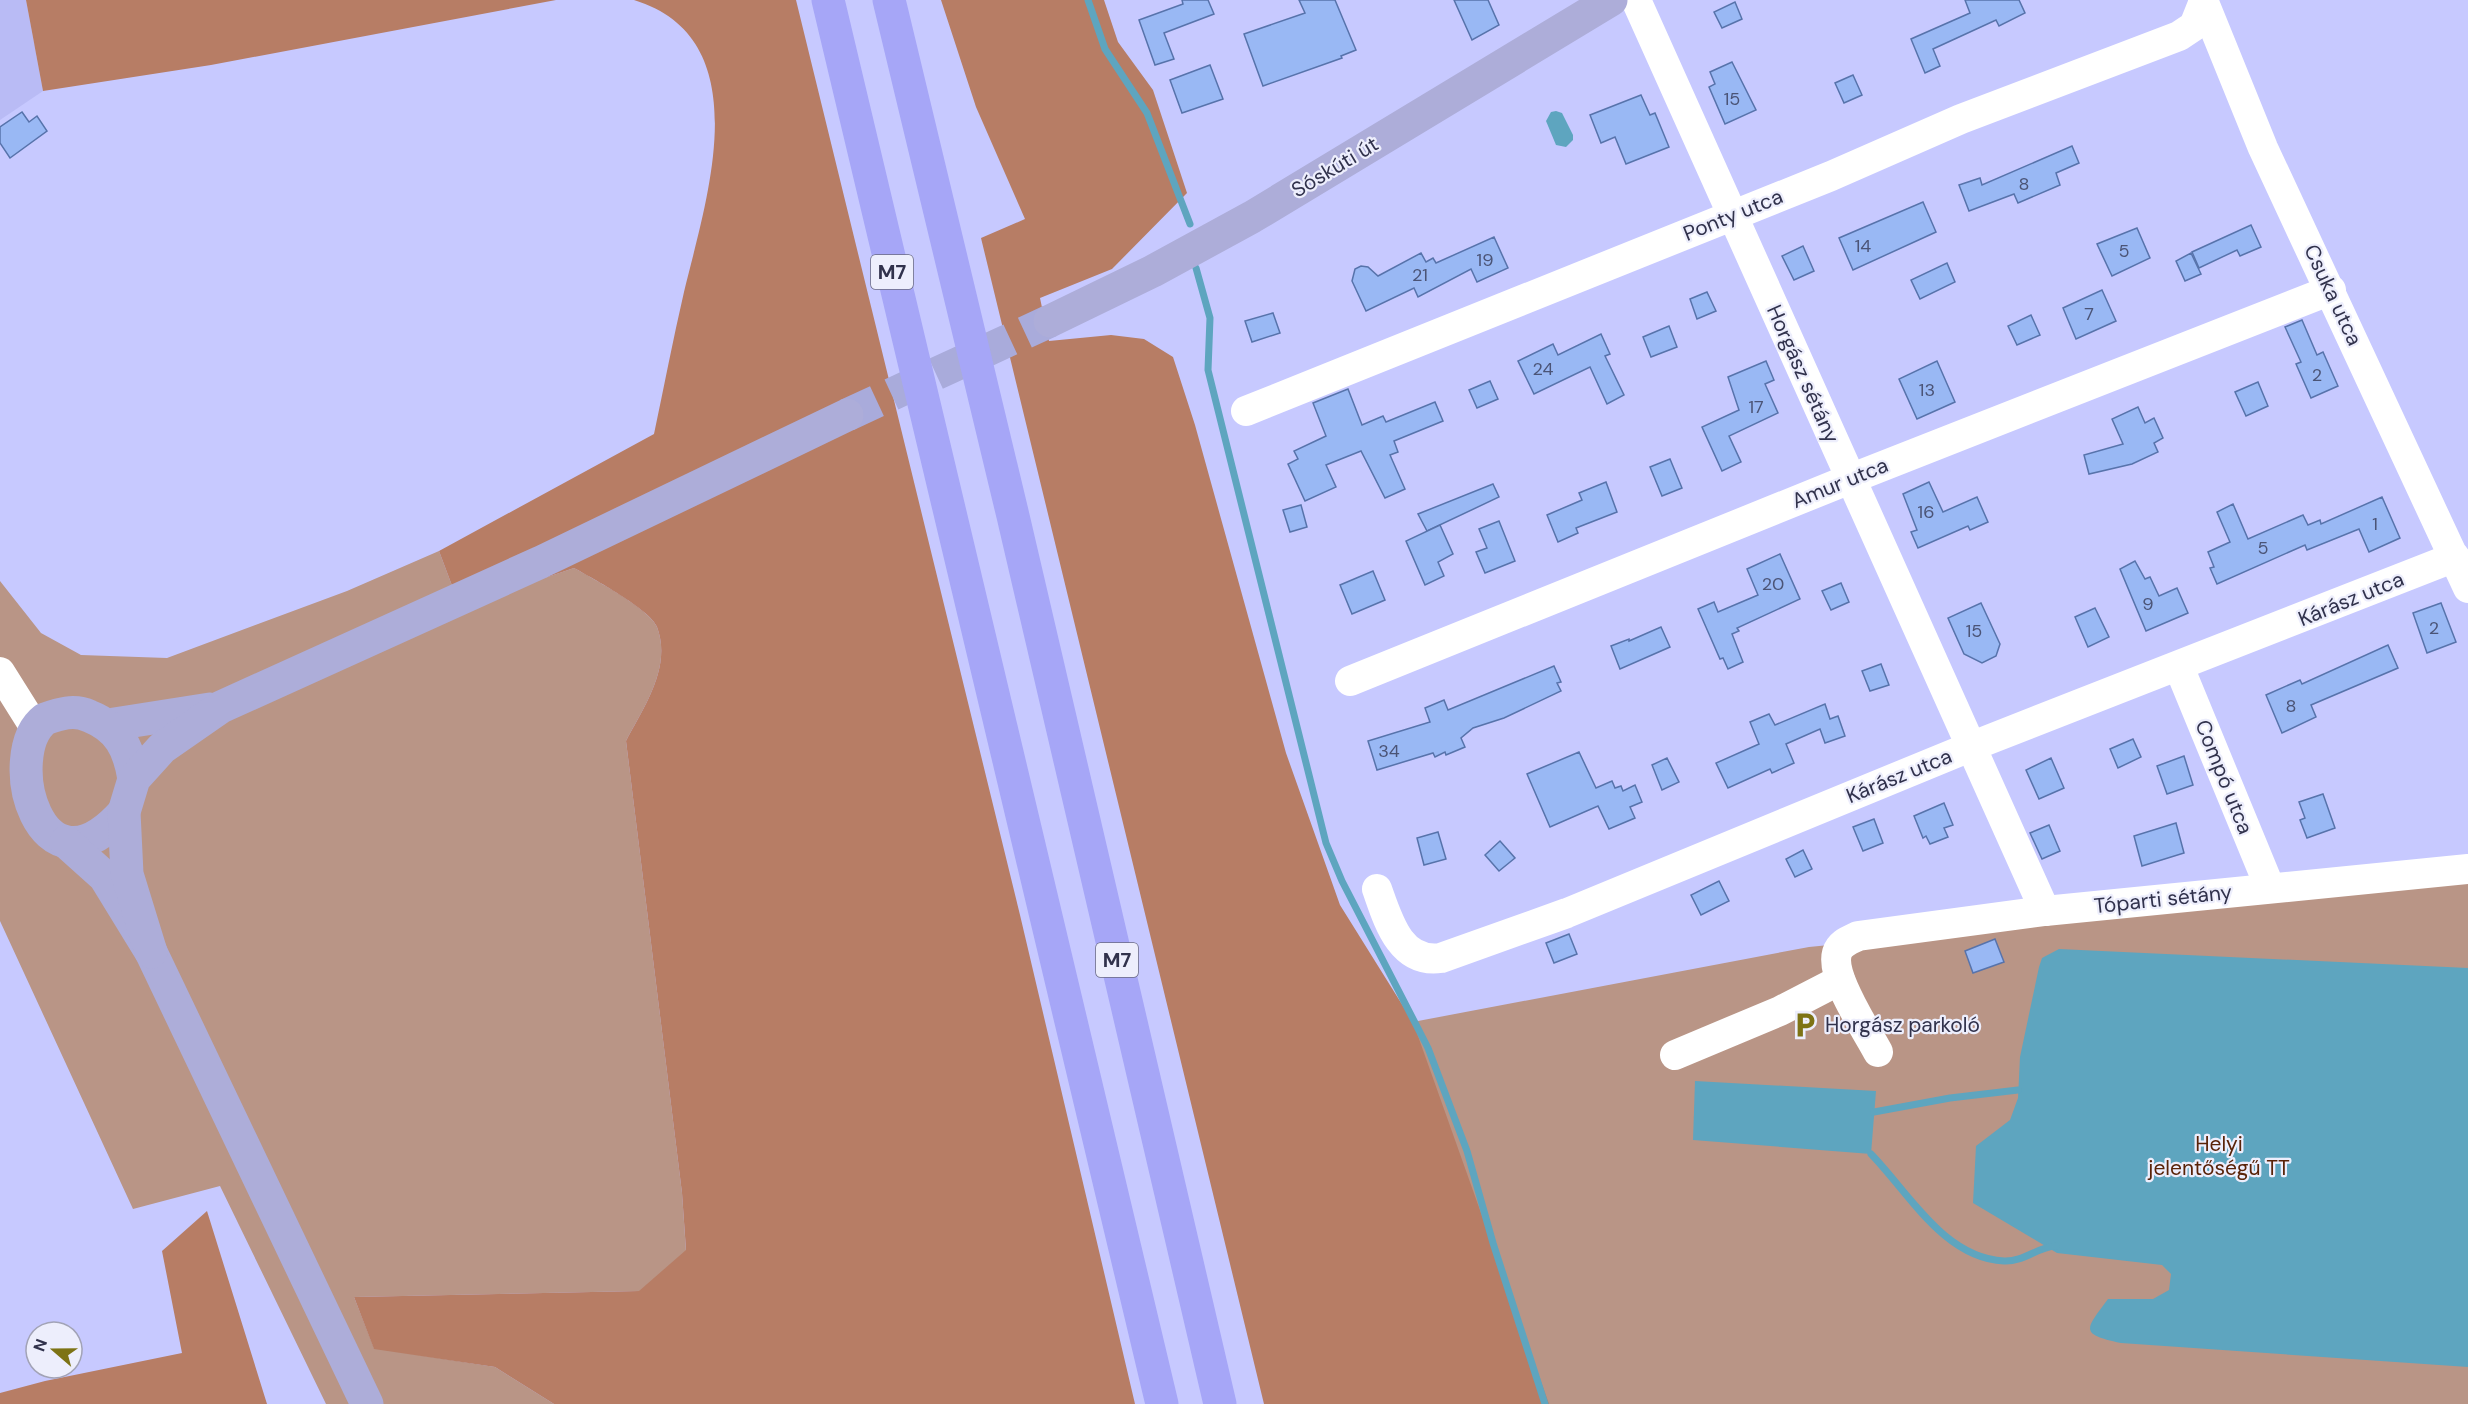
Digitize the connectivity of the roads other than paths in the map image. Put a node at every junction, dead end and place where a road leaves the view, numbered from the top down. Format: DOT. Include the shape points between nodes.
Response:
graph roads {
  1 [pos="828,0"];
  2 [pos="889,0"];
  3 [pos="1611,0"];
  4 [pos="1636,0"];
  5 [pos="2204,1"];
  6 [pos="1732,215"];
  7 [pos="2331,290"];
  8 [pos="1050,321"];
  9 [pos="1246,411"];
  10 [pos="847,415"];
  11 [pos="1850,479"];
  12 [pos="2455,557"];
  13 [pos="2468,588"];
  14 [pos="2179,667"];
  15 [pos="0,672"];
  16 [pos="1350,681"];
  17 [pos="221,707"];
  18 [pos="32,723"];
  19 [pos="108,725"];
  20 [pos="1970,747"];
  21 [pos="2,775"];
  22 [pos="134,779"];
  23 [pos="124,812"];
  24 [pos="66,842"];
  25 [pos="2468,869"];
  26 [pos="2270,888"];
  27 [pos="1377,889"];
  28 [pos="2045,911"];
  29 [pos="151,952"];
  30 [pos="1840,980"];
  31 [pos="1878,1052"];
  32 [pos="1675,1055"];
  33 [pos="367,1404"];
  34 [pos="1162,1404"];
  35 [pos="1220,1404"];
  1 -- 34 [label="highway, M7"];
  2 -- 35 [label="highway, M7"];
  3 -- 8 [label="main road, Sóskúti út" via="1252,217"];
  4 -- 6 [label="street, Horgász sétány"];
  5 -- 6 [label="street, Ponty utca" via="2194,26 2179,36 1961,119"];
  5 -- 7 [label="street, Csuka utca" via="2263,148"];
  6 -- 9 [label="street, Ponty utca"];
  6 -- 11 [label="street, Horgász sétány"];
  7 -- 11 [label="street, Amur utca"];
  7 -- 12 [label="street, Csuka utca"];
  10 -- 17 [label="main road" via="551,557"];
  11 -- 16 [label="street, Amur utca"];
  11 -- 20 [label="street, Horgász sétány"];
  12 -- 13 [label="street, Csuka utca"];
  12 -- 14 [label="street, Kárász utca"];
  14 -- 20 [label="street, Kárász utca"];
  14 -- 26 [label="street, Compó utca"];
  15 -- 18 [label="street"];
  17 -- 19 [label="main road"];
  17 -- 22 [label="main road" via="162,748"];
  18 -- 19 [label="main road" via="63,712 86,714"];
  18 -- 21 [label="main road" via="17,739"];
  19 -- 22 [label="main road" via="124,742"];
  20 -- 27 [label="street, Kárász utca" via="1567,913 1440,958 1427,960 1408,950 1386,916"];
  20 -- 28 [label="street, Horgász sétány"];
  21 -- 24 [label="main road" via="22,832"];
  22 -- 23 [label="main road"];
  23 -- 24 [label="main road" via="109,829 88,839"];
  23 -- 29 [label="main road" via="127,874"];
  24 -- 29 [label="main road" via="105,877"];
  25 -- 26 [label="street, Tóparti sétány"];
  26 -- 28 [label="street, Tóparti sétány"];
  28 -- 30 [label="street, Tóparti sétány" via="1858,936 1843,943 1838,951"];
  29 -- 33 [label="main road"];
  30 -- 31 [label="street"];
  30 -- 32 [label="street" via="1780,1011"];
}
